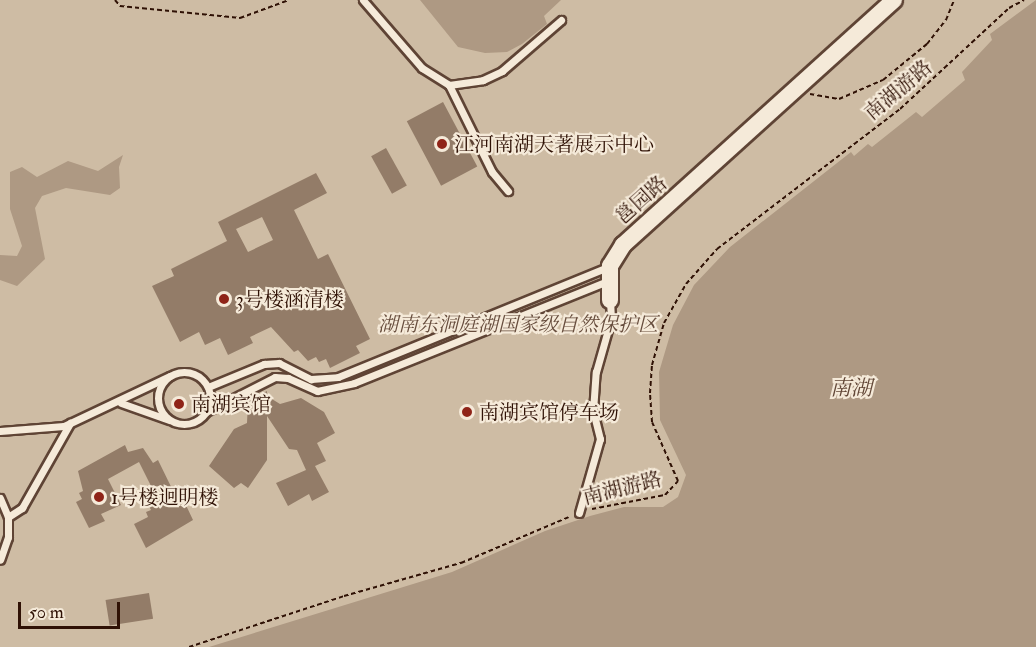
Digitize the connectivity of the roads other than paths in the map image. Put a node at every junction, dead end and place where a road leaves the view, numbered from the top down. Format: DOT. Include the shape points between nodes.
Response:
graph roads {
  1 [pos="363,0"];
  2 [pos="894,0"];
  3 [pos="561,20"];
  4 [pos="449,85"];
  5 [pos="508,191"];
  6 [pos="610,273"];
  7 [pos="610,300"];
  8 [pos="170,376"];
  9 [pos="208,387"];
  10 [pos="121,403"];
  11 [pos="206,412"];
  12 [pos="70,423"];
  13 [pos="177,423"];
  14 [pos="0,431"];
  15 [pos="0,498"];
  16 [pos="579,513"];
  17 [pos="8,517"];
  18 [pos="0,560"];
  1 -- 4 [label="lane" via="422,68"];
  2 -- 6 [label="street, 邕园路" via="622,245"];
  3 -- 4 [label="lane" via="502,71 483,80"];
  4 -- 5 [label="lane" via="492,172"];
  6 -- 7 [label="street"];
  6 -- 9 [label="lane" via="338,377 311,379 279,363 264,364"];
  6 -- 11 [label="lane" via="354,383 317,391 288,378 275,377"];
  7 -- 16 [label="lane" via="611,319 596,372 593,411 600,439"];
  8 -- 9 [label="lane" via="195,375"];
  8 -- 10 [label="lane"];
  8 -- 13 [label="lane" via="163,382 158,399 164,414"];
  9 -- 11 [label="lane"];
  10 -- 12 [label="lane"];
  10 -- 13 [label="lane"];
  11 -- 13 [label="lane" via="193,422"];
  12 -- 14 [label="lane" via="53,429"];
  12 -- 17 [label="lane" via="22,508"];
  15 -- 17 [label="lane"];
  17 -- 18 [label="lane" via="8,537"];
}
